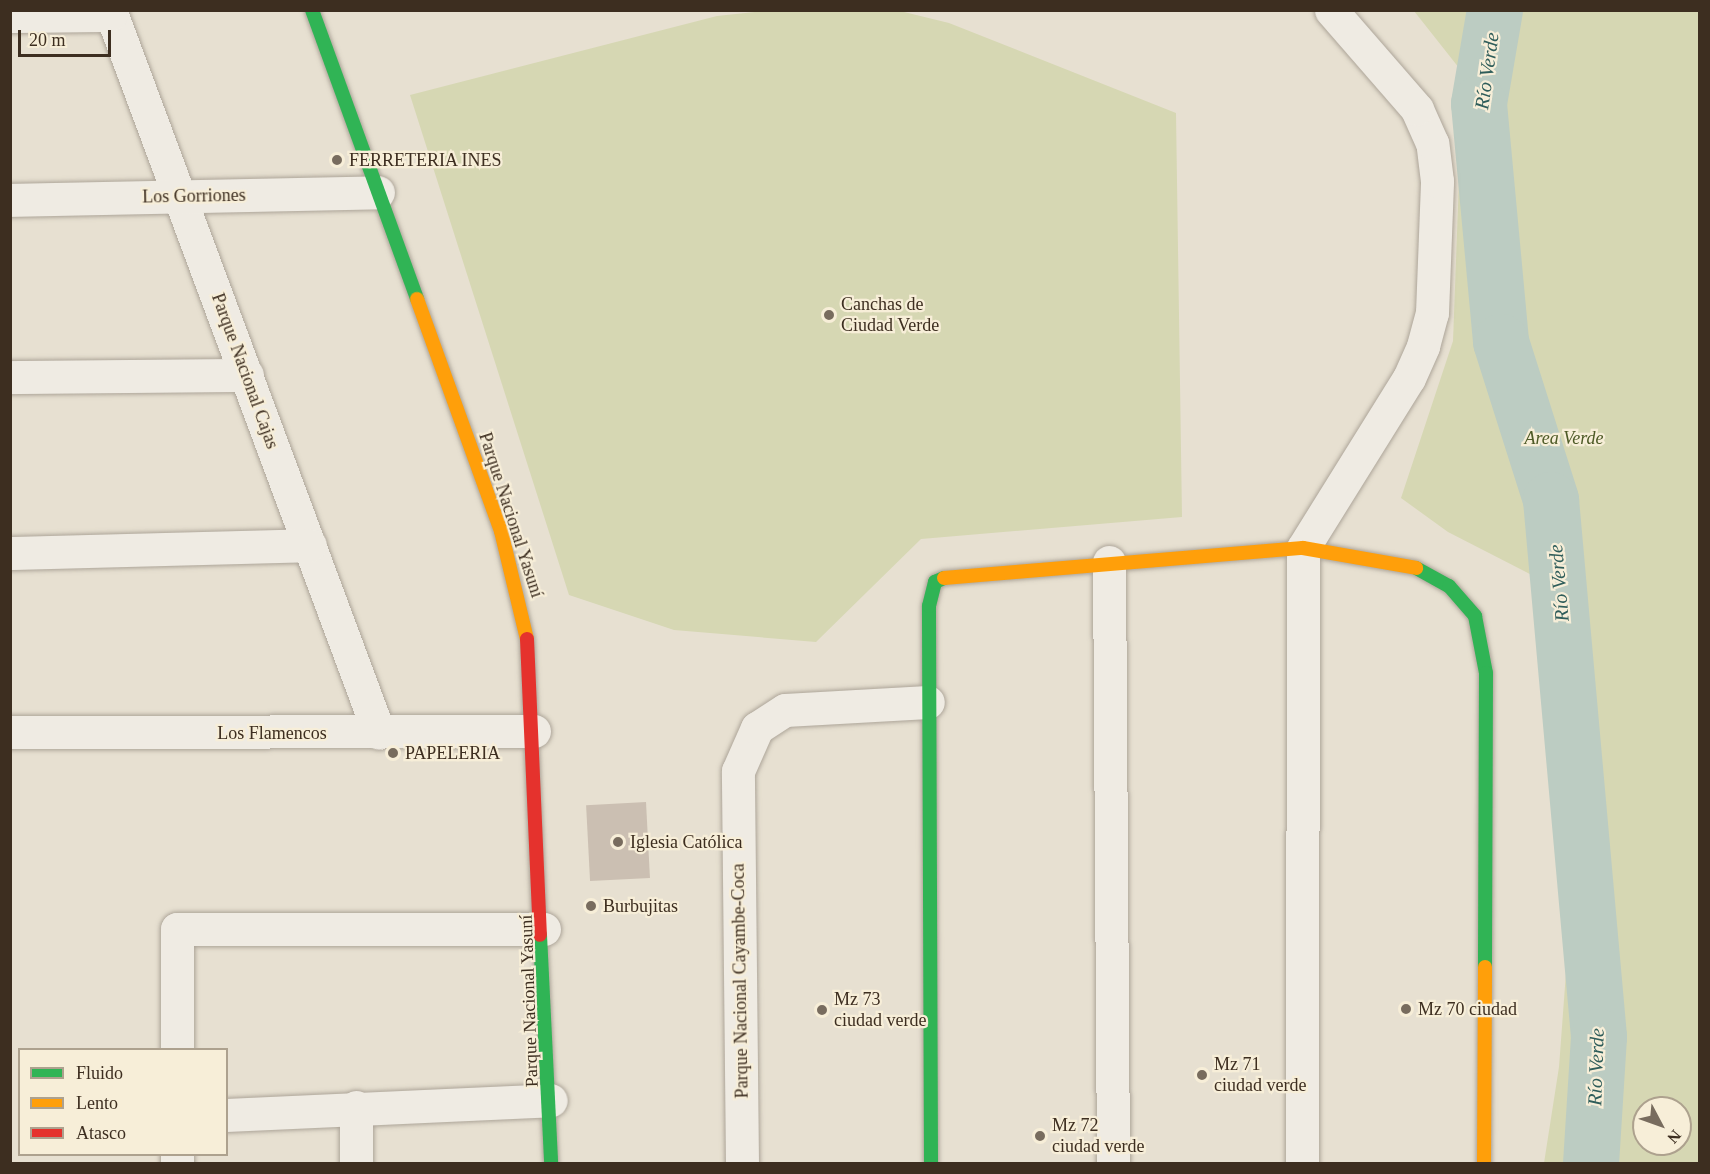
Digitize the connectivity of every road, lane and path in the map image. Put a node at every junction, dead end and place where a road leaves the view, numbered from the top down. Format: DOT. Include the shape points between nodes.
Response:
graph roads {
  1 [pos="312,10"];
  2 [pos="1331,10"];
  3 [pos="110,13"];
  4 [pos="10,16"];
  5 [pos="378,192"];
  6 [pos="181,197"];
  7 [pos="10,201"];
  8 [pos="247,375"];
  9 [pos="10,377"];
  10 [pos="310,545"];
  11 [pos="1303,548"];
  12 [pos="10,552"];
  13 [pos="1109,562"];
  14 [pos="928,702"];
  15 [pos="534,731"];
  16 [pos="10,732"];
  17 [pos="379,733"];
  18 [pos="544,929"];
  19 [pos="177,1048"];
  20 [pos="551,1100"];
  21 [pos="356,1107"];
  22 [pos="228,1115"];
  23 [pos="356,1164"];
  24 [pos="550,1164"];
  25 [pos="742,1164"];
  26 [pos="931,1164"];
  27 [pos="1113,1164"];
  28 [pos="1302,1164"];
  29 [pos="1484,1164"];
  1 -- 5 [label="street, Parque Nacional Yasuní"];
  2 -- 11 [label="street" via="1417,109 1432,143 1437,181 1432,313 1409,378"];
  3 -- 4 [label="street"];
  3 -- 6 [label="street, Parque Nacional Cajas"];
  5 -- 6 [label="street, Los Gorriones"];
  5 -- 15 [label="street, Parque Nacional Yasuní" via="501,531 526,619"];
  6 -- 7 [label="street, Los Gorriones"];
  6 -- 8 [label="street, Parque Nacional Cajas"];
  8 -- 9 [label="street"];
  8 -- 10 [label="street, Parque Nacional Cajas"];
  10 -- 12 [label="street"];
  10 -- 17 [label="street, Parque Nacional Cajas"];
  11 -- 13 [label="street"];
  11 -- 28 [label="street"];
  11 -- 29 [label="street" via="1413,566 1449,586 1475,616 1486,673"];
  13 -- 14 [label="street" via="955,574 935,582 929,606"];
  13 -- 27 [label="street"];
  14 -- 25 [label="street, Parque Nacional Cayambe-Coca" via="785,710 757,728 738,771"];
  14 -- 26 [label="street"];
  15 -- 17 [label="street, Los Flamencos"];
  15 -- 18 [label="street, Parque Nacional Yasuní"];
  16 -- 17 [label="street, Los Flamencos"];
  18 -- 19 [label="street" via="177,929"];
  18 -- 20 [label="street, Parque Nacional Yasuní"];
  20 -- 21 [label="street"];
  20 -- 24 [label="street, Parque Nacional Yasuní"];
  21 -- 22 [label="street"];
  21 -- 23 [label="street"];
}
